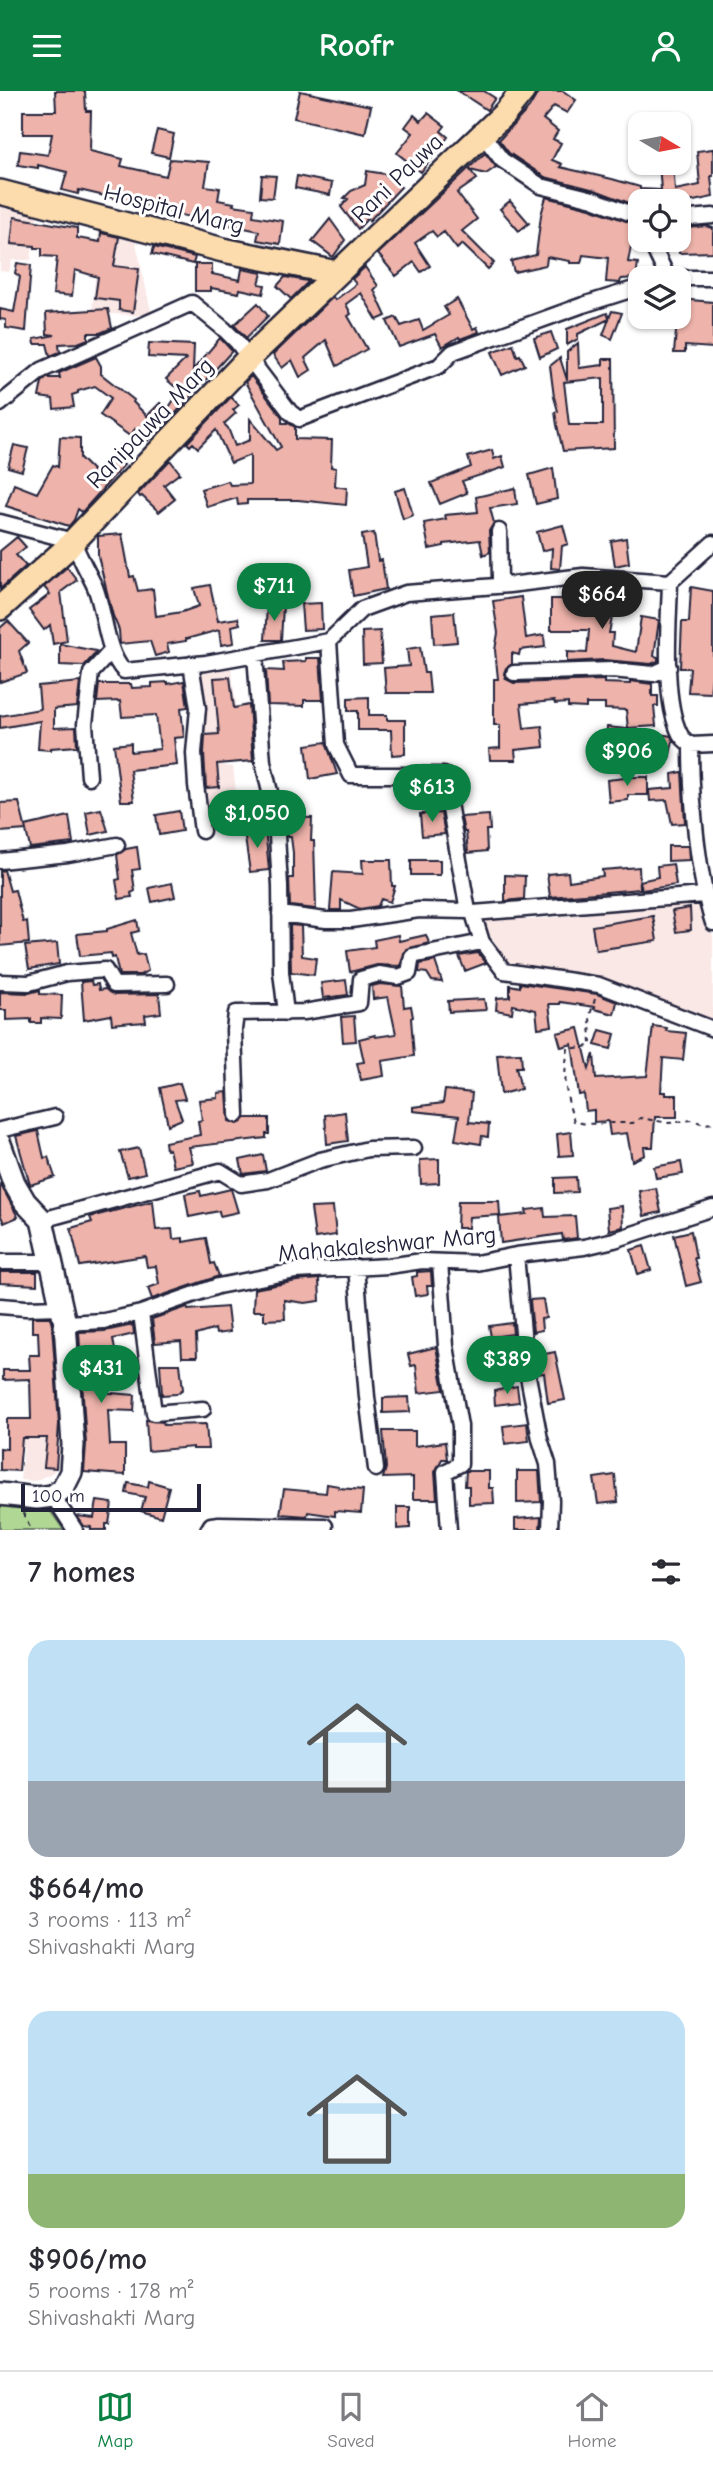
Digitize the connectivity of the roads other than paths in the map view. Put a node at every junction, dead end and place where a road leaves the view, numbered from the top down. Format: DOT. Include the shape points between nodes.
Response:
graph roads {
  1 [pos="523,91"];
  2 [pos="482,134"];
  3 [pos="0,192"];
  4 [pos="628,212"];
  5 [pos="713,216"];
  6 [pos="691,218"];
  7 [pos="337,273"];
  8 [pos="691,278"];
  9 [pos="713,278"];
  10 [pos="628,292"];
  11 [pos="249,358"];
  12 [pos="0,404"];
  13 [pos="0,522"];
  14 [pos="499,531"];
  15 [pos="73,541"];
  16 [pos="713,543"];
  17 [pos="670,582"];
  18 [pos="509,585"];
  19 [pos="0,608"];
  20 [pos="329,641"];
  21 [pos="112,650"];
  22 [pos="255,654"];
  23 [pos="191,664"];
  24 [pos="669,667"];
  25 [pos="514,673"];
  26 [pos="713,744"];
  27 [pos="691,745"];
  28 [pos="89,777"];
  29 [pos="202,831"];
  30 [pos="117,845"];
  31 [pos="0,861"];
  32 [pos="704,895"];
  33 [pos="470,912"];
  34 [pos="280,914"];
  35 [pos="713,923"];
  36 [pos="482,942"];
  37 [pos="0,982"];
  38 [pos="167,984"];
  39 [pos="285,1013"];
  40 [pos="713,1029"];
  41 [pos="237,1115"];
  42 [pos="55,1117"];
  43 [pos="0,1130"];
  44 [pos="0,1144"];
  45 [pos="414,1148"];
  46 [pos="7,1185"];
  47 [pos="713,1208"];
  48 [pos="42,1220"];
  49 [pos="516,1255"];
  50 [pos="0,1262"];
  51 [pos="52,1262"];
  52 [pos="440,1262"];
  53 [pos="356,1267"];
  54 [pos="0,1306"];
  55 [pos="141,1313"];
  56 [pos="64,1315"];
  57 [pos="203,1409"];
  58 [pos="376,1469"];
  59 [pos="0,1494"];
  60 [pos="53,1496"];
  61 [pos="325,1526"];
  62 [pos="75,1530"];
  63 [pos="208,1530"];
  64 [pos="449,1530"];
  65 [pos="550,1530"];
  1 -- 2 [label="main road, Rani Pauwa"];
  2 -- 4 [label="street" via="502,160 524,177"];
  2 -- 7 [label="main road, Rani Pauwa"];
  3 -- 7 [label="main road, Hospital Marg" via="223,250"];
  5 -- 6 [label="street"];
  7 -- 11 [label="main road, Ranipauwa Marg"];
  8 -- 9 [label="street"];
  10 -- 11 [label="street" via="453,352 439,366 299,419"];
  11 -- 12 [label="street" via="224,329 192,303 42,370"];
  11 -- 15 [label="main road, Ranipauwa Marg"];
  13 -- 15 [label="street"];
  14 -- 18 [label="street" via="500,580"];
  15 -- 19 [label="main road, Ranipauwa Marg"];
  15 -- 21 [label="street" via="95,588"];
  16 -- 17 [label="street"];
  17 -- 18 [label="street" via="583,576"];
  17 -- 24 [label="street"];
  18 -- 20 [label="street" via="406,593 362,608"];
  20 -- 22 [label="street"];
  20 -- 33 [label="street" via="336,745 351,775 444,775"];
  21 -- 23 [label="street" via="114,661 124,671"];
  21 -- 28 [label="street" via="91,673 85,724"];
  22 -- 23 [label="street"];
  22 -- 34 [label="street" via="263,762 276,818"];
  23 -- 29 [label="street" via="198,708 194,753"];
  24 -- 25 [label="street" via="653,674 612,670"];
  24 -- 27 [label="street" via="672,711 680,736"];
  26 -- 27 [label="street"];
  27 -- 32 [label="street"];
  30 -- 31 [label="street"];
  32 -- 33 [label="street"];
  32 -- 35 [label="street"];
  33 -- 34 [label="street" via="419,910 351,921"];
  33 -- 36 [label="street"];
  34 -- 39 [label="street"];
  36 -- 39 [label="street" via="412,956 409,973 398,977 361,979 359,1003"];
  36 -- 40 [label="street" via="504,971 599,985"];
  37 -- 38 [label="street" via="29,983 105,970 114,985"];
  39 -- 41 [label="street" via="236,1013"];
  42 -- 43 [label="street"];
  44 -- 46 [label="main road"];
  45 -- 48 [label="street" via="368,1149 320,1160 268,1181 241,1184 220,1171"];
  46 -- 48 [label="main road"];
  47 -- 49 [label="street, Mahakaleshwar Marg" via="614,1240"];
  48 -- 51 [label="main road"];
  49 -- 52 [label="street, Mahakaleshwar Marg" via="476,1263"];
  49 -- 65 [label="street" via="526,1366 548,1464"];
  50 -- 51 [label="street"];
  51 -- 56 [label="main road"];
  52 -- 53 [label="street, Mahakaleshwar Marg"];
  52 -- 64 [label="street" via="446,1346 460,1426 460,1464 445,1472"];
  53 -- 55 [label="street, Mahakaleshwar Marg" via="296,1271 218,1286"];
  53 -- 58 [label="street"];
  54 -- 56 [label="street, Mahakaleshwar Marg"];
  55 -- 56 [label="street, Mahakaleshwar Marg" via="104,1321"];
  55 -- 57 [label="street" via="155,1413"];
  56 -- 60 [label="main road" via="73,1445 71,1472"];
  59 -- 60 [label="main road"];
  60 -- 62 [label="street"];
  61 -- 63 [label="street" via="219,1524"];
}
